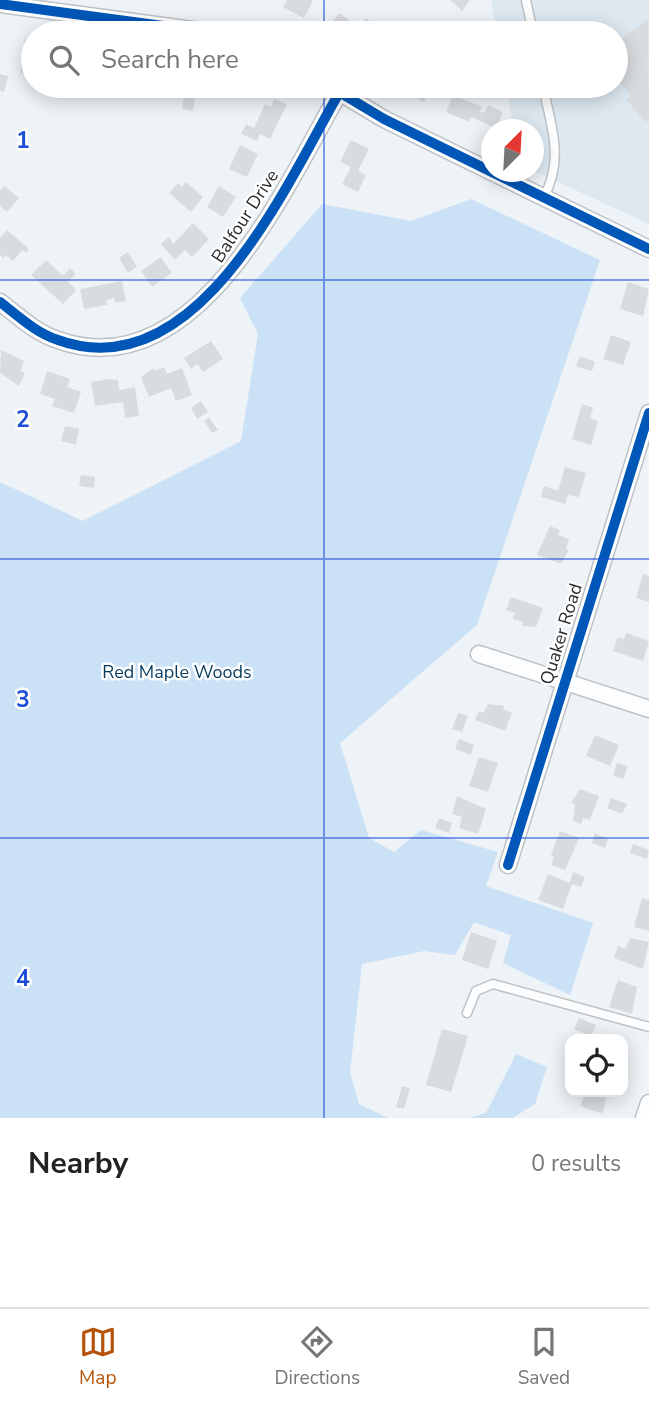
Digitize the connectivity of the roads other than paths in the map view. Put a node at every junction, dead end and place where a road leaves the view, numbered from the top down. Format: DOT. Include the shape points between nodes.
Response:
graph roads {
  1 [pos="526,0"];
  2 [pos="0,4"];
  3 [pos="126,21"];
  4 [pos="530,21"];
  5 [pos="329,98"];
  6 [pos="351,98"];
  7 [pos="545,98"];
  8 [pos="543,199"];
  9 [pos="649,249"];
  10 [pos="0,302"];
  11 [pos="649,413"];
  12 [pos="479,654"];
  13 [pos="564,683"];
  14 [pos="649,709"];
  15 [pos="508,865"];
  16 [pos="467,1013"];
  17 [pos="649,1027"];
  18 [pos="649,1103"];
  19 [pos="644,1118"];
  1 -- 4 [label="lane"];
  2 -- 3 [label="street"];
  5 -- 10 [label="street, Balfour Drive" via="240,260 218,286 169,326 125,344 80,346 47,336"];
  6 -- 8 [label="street"];
  7 -- 8 [label="lane" via="556,170"];
  8 -- 9 [label="street"];
  11 -- 13 [label="street, Quaker Road"];
  12 -- 13 [label="street"];
  13 -- 14 [label="street"];
  13 -- 15 [label="street, Quaker Road"];
  16 -- 17 [label="lane" via="476,991 493,984"];
  18 -- 19 [label="street"];
}
